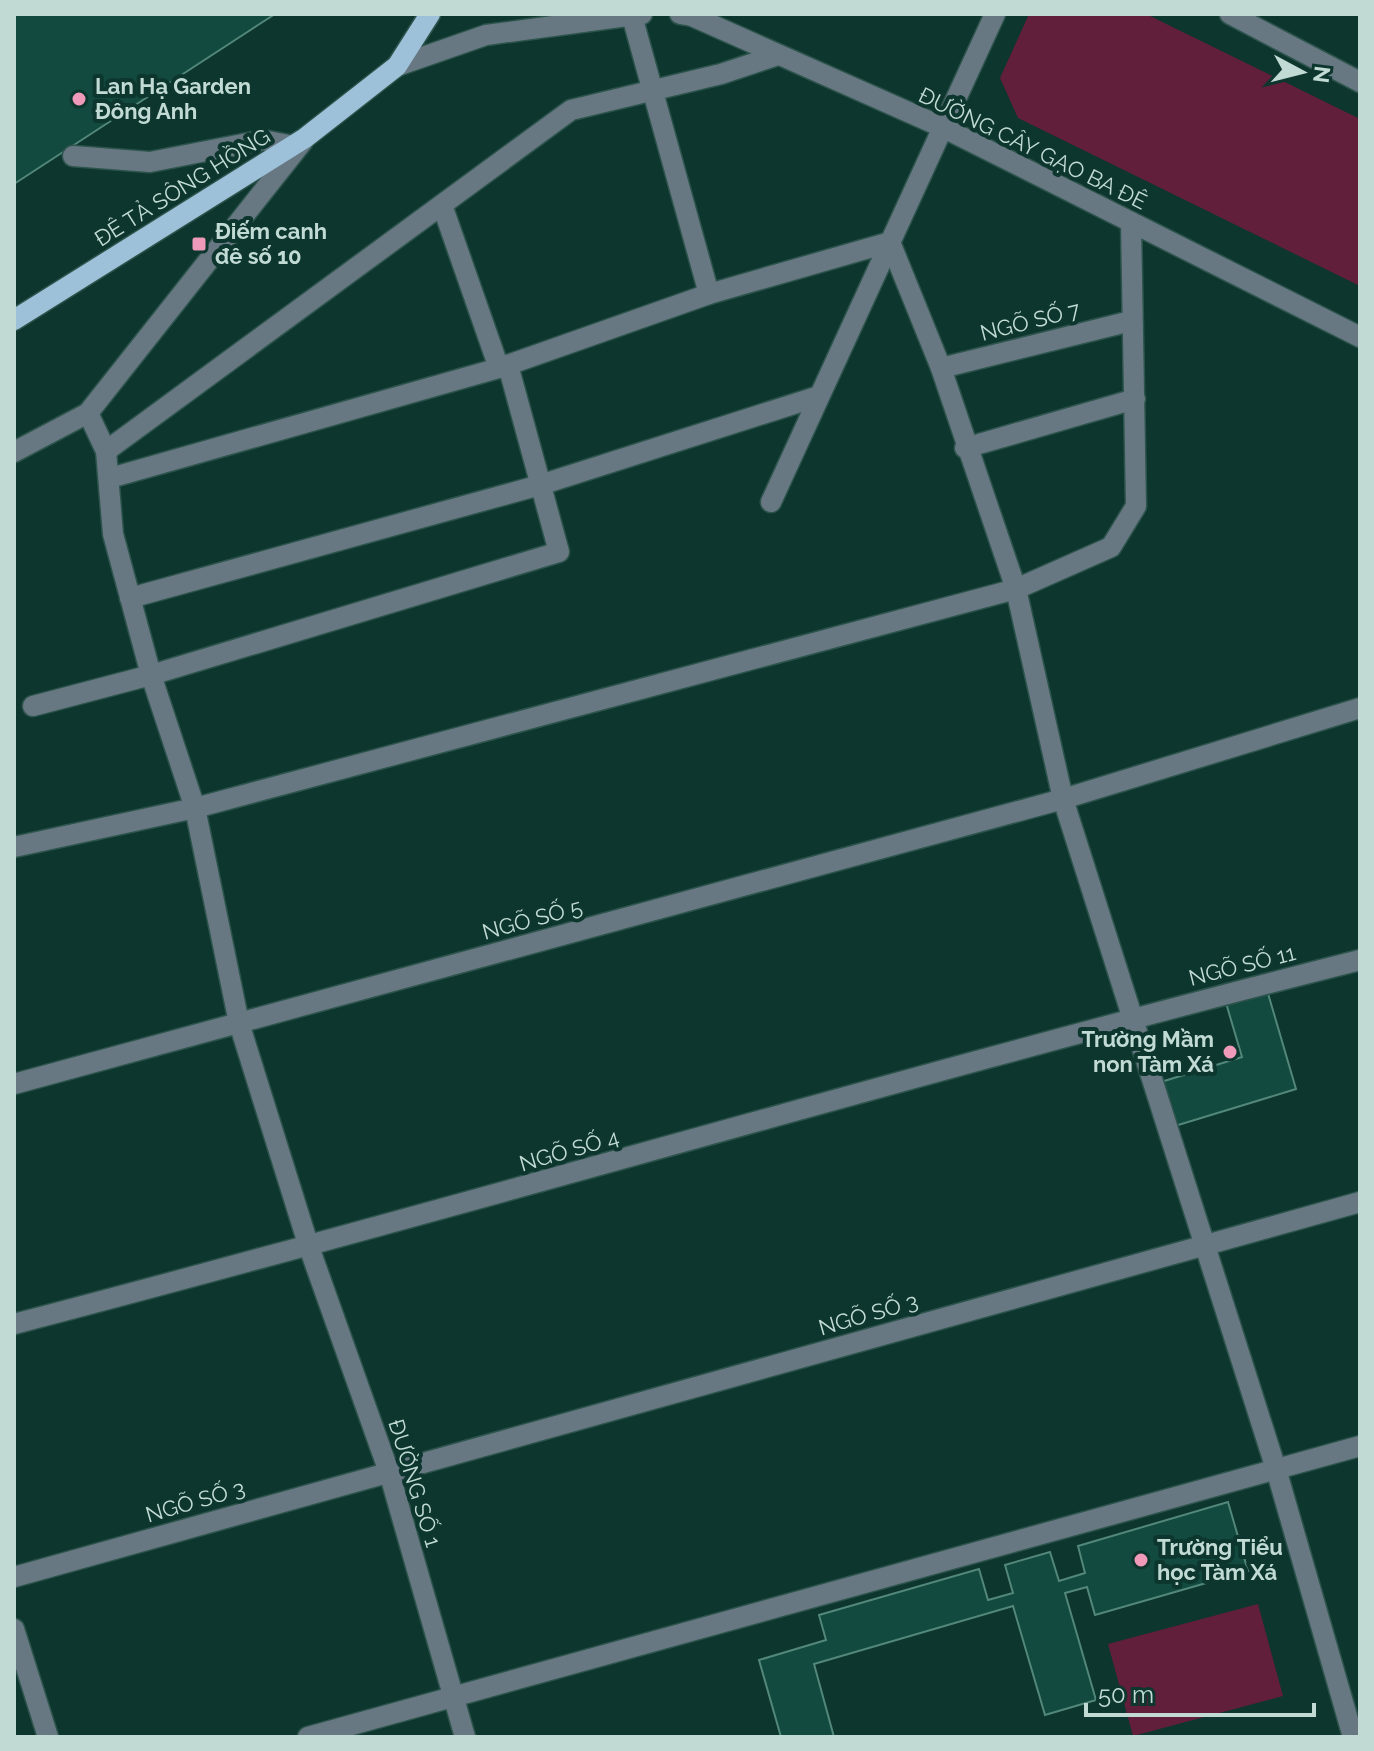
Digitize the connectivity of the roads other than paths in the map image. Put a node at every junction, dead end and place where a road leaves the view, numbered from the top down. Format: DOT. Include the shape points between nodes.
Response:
graph roads {
  1 [pos="430,14"];
  2 [pos="680,14"];
  3 [pos="995,14"];
  4 [pos="1230,14"];
  5 [pos="637,15"];
  6 [pos="778,55"];
  7 [pos="397,66"];
  8 [pos="1360,82"];
  9 [pos="651,91"];
  10 [pos="942,127"];
  11 [pos="300,142"];
  12 [pos="73,156"];
  13 [pos="442,205"];
  14 [pos="1131,222"];
  15 [pos="890,242"];
  16 [pos="709,294"];
  17 [pos="14,320"];
  18 [pos="1131,321"];
  19 [pos="1360,337"];
  20 [pos="504,367"];
  21 [pos="941,368"];
  22 [pos="819,396"];
  23 [pos="1135,399"];
  24 [pos="88,413"];
  25 [pos="965,448"];
  26 [pos="106,451"];
  27 [pos="14,452"];
  28 [pos="110,478"];
  29 [pos="540,485"];
  30 [pos="771,502"];
  31 [pos="1016,589"];
  32 [pos="130,598"];
  33 [pos="151,675"];
  34 [pos="33,706"];
  35 [pos="1360,708"];
  36 [pos="1063,799"];
  37 [pos="195,808"];
  38 [pos="14,847"];
  39 [pos="1360,960"];
  40 [pos="1135,1017"];
  41 [pos="239,1023"];
  42 [pos="14,1084"];
  43 [pos="1360,1202"];
  44 [pos="1204,1245"];
  45 [pos="309,1247"];
  46 [pos="14,1324"];
  47 [pos="1360,1446"];
  48 [pos="1276,1469"];
  49 [pos="389,1472"];
  50 [pos="14,1577"];
  51 [pos="14,1629"];
  52 [pos="453,1699"];
  53 [pos="48,1737"];
  54 [pos="308,1737"];
  55 [pos="465,1737"];
  56 [pos="1353,1737"];
  1 -- 7 [label="main road, ĐÊ TẢ SÔNG HỒNG"];
  2 -- 6 [label="street, ĐƯỜNG CÂY GẠO BA ĐÊ"];
  3 -- 10 [label="street"];
  4 -- 8 [label="street"];
  5 -- 7 [label="street" via="486,35"];
  5 -- 9 [label="street"];
  6 -- 9 [label="street"];
  6 -- 10 [label="street, ĐƯỜNG CÂY GẠO BA ĐÊ"];
  7 -- 11 [label="main road, ĐÊ TẢ SÔNG HỒNG"];
  9 -- 13 [label="street" via="571,110"];
  9 -- 16 [label="street"];
  10 -- 14 [label="street, ĐƯỜNG CÂY GẠO BA ĐÊ"];
  10 -- 15 [label="street"];
  11 -- 12 [label="street" via="263,140 150,162"];
  11 -- 17 [label="main road, ĐÊ TẢ SÔNG HỒNG"];
  11 -- 24 [label="street"];
  13 -- 20 [label="street"];
  13 -- 26 [label="street"];
  14 -- 18 [label="street"];
  14 -- 19 [label="street, ĐƯỜNG CÂY GẠO BA ĐÊ"];
  15 -- 16 [label="street"];
  15 -- 21 [label="street"];
  15 -- 22 [label="street"];
  16 -- 20 [label="street"];
  18 -- 21 [label="street, NGÕ SỐ 7"];
  18 -- 23 [label="street"];
  20 -- 28 [label="street"];
  20 -- 29 [label="street"];
  21 -- 25 [label="street"];
  22 -- 29 [label="street"];
  22 -- 30 [label="street"];
  23 -- 25 [label="street"];
  23 -- 31 [label="street" via="1136,506 1111,547"];
  24 -- 26 [label="street, ĐƯỜNG SỐ 1"];
  24 -- 27 [label="street"];
  25 -- 31 [label="street"];
  26 -- 28 [label="street, ĐƯỜNG SỐ 1"];
  28 -- 32 [label="street, ĐƯỜNG SỐ 1" via="113,534"];
  29 -- 32 [label="street"];
  29 -- 33 [label="street" via="559,552"];
  31 -- 36 [label="street"];
  31 -- 37 [label="street"];
  32 -- 33 [label="street, ĐƯỜNG SỐ 1"];
  33 -- 34 [label="street"];
  33 -- 37 [label="street, ĐƯỜNG SỐ 1"];
  35 -- 36 [label="street, NGÕ SỐ 5"];
  36 -- 40 [label="street"];
  36 -- 41 [label="street, NGÕ SỐ 5"];
  37 -- 38 [label="street"];
  37 -- 41 [label="street, ĐƯỜNG SỐ 1"];
  39 -- 40 [label="street, NGÕ SỐ 11"];
  40 -- 44 [label="street"];
  40 -- 45 [label="street, NGÕ SỐ 4"];
  41 -- 42 [label="street, NGÕ SỐ 5"];
  41 -- 45 [label="street, ĐƯỜNG SỐ 1"];
  43 -- 44 [label="street, NGÕ SỐ 3"];
  44 -- 48 [label="street"];
  44 -- 49 [label="street, NGÕ SỐ 3"];
  45 -- 46 [label="street, NGÕ SỐ 4"];
  45 -- 49 [label="street, ĐƯỜNG SỐ 1"];
  47 -- 48 [label="street"];
  48 -- 52 [label="street"];
  48 -- 56 [label="street"];
  49 -- 50 [label="street, NGÕ SỐ 3"];
  49 -- 52 [label="street, ĐƯỜNG SỐ 1"];
  51 -- 53 [label="street"];
  52 -- 54 [label="street"];
  52 -- 55 [label="street, ĐƯỜNG SỐ 1"];
}
